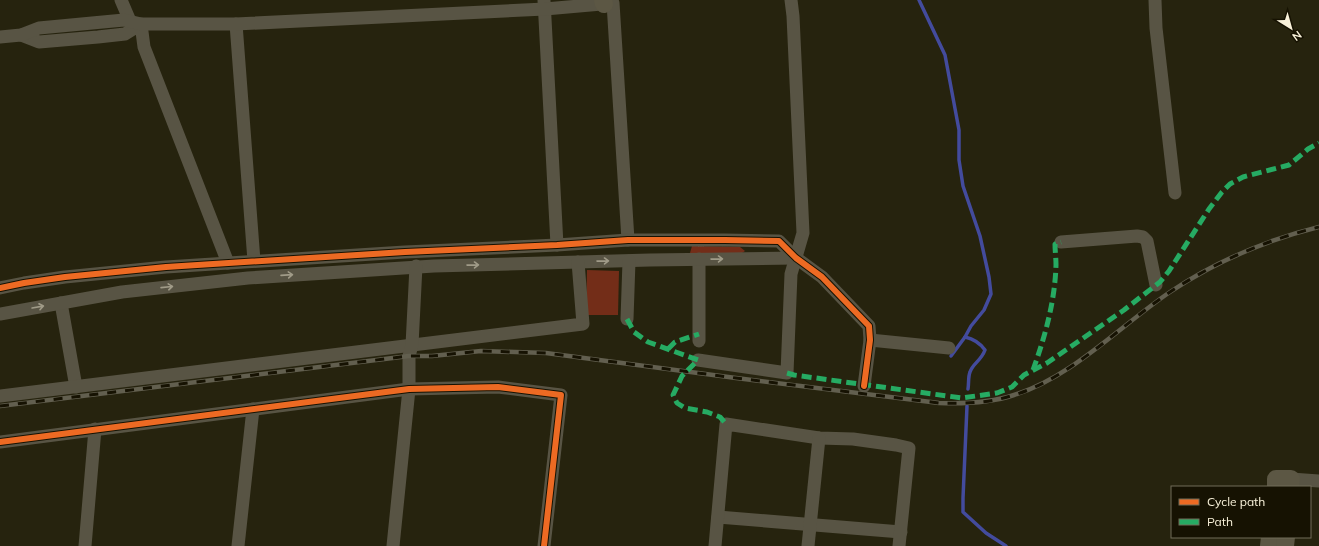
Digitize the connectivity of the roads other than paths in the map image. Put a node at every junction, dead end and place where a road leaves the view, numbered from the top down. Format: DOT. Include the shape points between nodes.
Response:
graph roads {
  1 [pos="121,0"];
  2 [pos="791,0"];
  3 [pos="1155,0"];
  4 [pos="608,2"];
  5 [pos="545,5"];
  6 [pos="136,23"];
  7 [pos="236,24"];
  8 [pos="0,37"];
  9 [pos="1175,193"];
  10 [pos="628,240"];
  11 [pos="1061,242"];
  12 [pos="557,245"];
  13 [pos="796,258"];
  14 [pos="699,259"];
  15 [pos="629,260"];
  16 [pos="254,261"];
  17 [pos="578,262"];
  18 [pos="228,263"];
  19 [pos="416,266"];
  20 [pos="1156,285"];
  21 [pos="0,288"];
  22 [pos="61,303"];
  23 [pos="0,314"];
  24 [pos="627,319"];
  25 [pos="870,340"];
  26 [pos="699,341"];
  27 [pos="412,345"];
  28 [pos="949,348"];
  29 [pos="698,360"];
  30 [pos="76,386"];
  31 [pos="864,386"];
  32 [pos="409,389"];
  33 [pos="0,396"];
  34 [pos="253,409"];
  35 [pos="96,429"];
  36 [pos="819,438"];
  37 [pos="0,442"];
  38 [pos="1319,481"];
  39 [pos="1286,484"];
  40 [pos="718,517"];
  41 [pos="810,524"];
  42 [pos="901,532"];
  43 [pos="85,546"];
  44 [pos="238,546"];
  45 [pos="393,546"];
  46 [pos="544,546"];
  47 [pos="715,546"];
  48 [pos="808,546"];
  49 [pos="899,546"];
  1 -- 6 [label="street"];
  2 -- 13 [label="street" via="803,226"];
  3 -- 9 [label="street"];
  4 -- 5 [label="street"];
  4 -- 10 [label="street"];
  5 -- 7 [label="street"];
  5 -- 12 [label="street"];
  6 -- 7 [label="street"];
  6 -- 8 [label="street" via="125,34 98,37 39,42 21,36"];
  6 -- 18 [label="street"];
  7 -- 16 [label="street"];
  10 -- 12 [label="street"];
  10 -- 13 [label="street" via="778,241"];
  11 -- 20 [label="street" via="1143,237"];
  12 -- 16 [label="street"];
  14 -- 13 [label="street, one-way"];
  13 -- 25 [label="street" via="822,277 869,326"];
  13 -- 29 [label="street" via="791,274 787,373"];
  14 -- 15 [label="street"];
  14 -- 26 [label="street"];
  17 -- 15 [label="street, one-way"];
  15 -- 24 [label="street"];
  16 -- 18 [label="street"];
  19 -- 17 [label="street, one-way"];
  17 -- 27 [label="street" via="583,324"];
  18 -- 21 [label="street" via="65,278"];
  22 -- 19 [label="street, one-way" via="122,292 248,278"];
  19 -- 27 [label="street"];
  23 -- 22 [label="street, one-way"];
  22 -- 30 [label="street"];
  25 -- 28 [label="street"];
  25 -- 31 [label="street"];
  27 -- 30 [label="street"];
  27 -- 32 [label="street" via="409,356"];
  30 -- 33 [label="street"];
  32 -- 34 [label="street"];
  32 -- 45 [label="street"];
  32 -- 46 [label="street" via="498,387 561,395"];
  34 -- 35 [label="street"];
  34 -- 44 [label="street"];
  35 -- 37 [label="street"];
  35 -- 43 [label="street"];
  36 -- 40 [label="street" via="726,424"];
  36 -- 41 [label="street"];
  36 -- 42 [label="street" via="853,439 909,448"];
  38 -- 39 [label="street"];
  40 -- 41 [label="street"];
  40 -- 47 [label="street"];
  41 -- 42 [label="street"];
  41 -- 48 [label="street"];
  42 -- 49 [label="street"];
}
